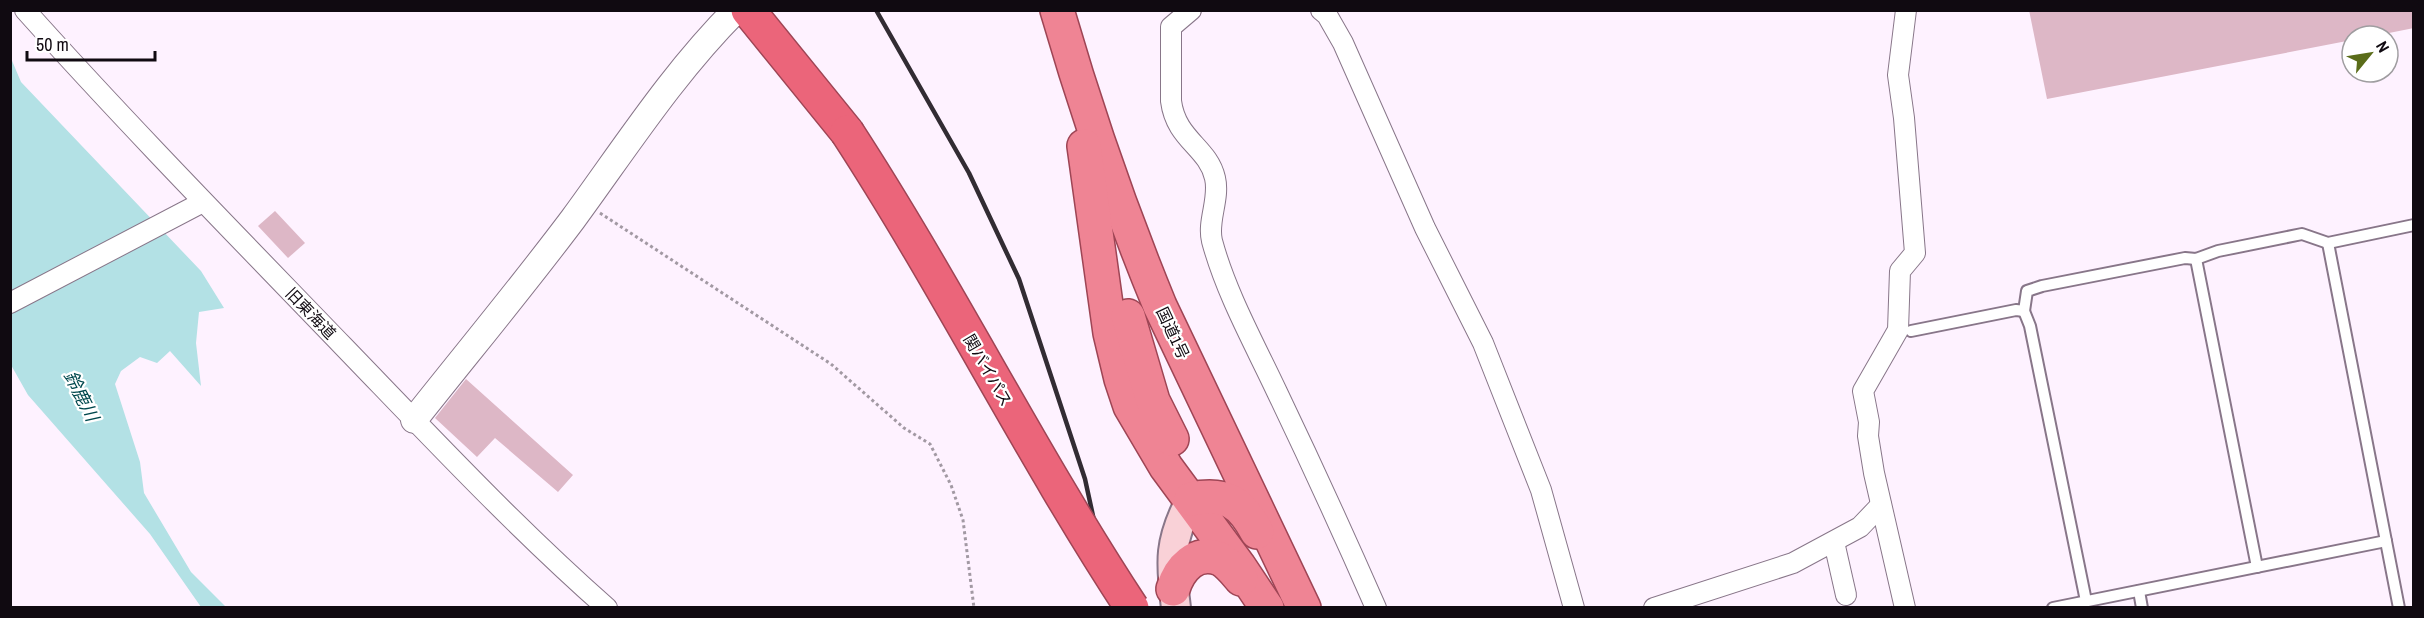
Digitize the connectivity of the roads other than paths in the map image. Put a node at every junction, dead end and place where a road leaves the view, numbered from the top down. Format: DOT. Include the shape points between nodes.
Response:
graph roads {
  1 [pos="25,10"];
  2 [pos="736,10"];
  3 [pos="748,10"];
  4 [pos="762,10"];
  5 [pos="1057,10"];
  6 [pos="1191,10"];
  7 [pos="1321,10"];
  8 [pos="1906,10"];
  9 [pos="1068,47"];
  10 [pos="1092,120"];
  11 [pos="847,132"];
  12 [pos="195,206"];
  13 [pos="2414,225"];
  14 [pos="2328,243"];
  15 [pos="2196,259"];
  16 [pos="10,303"];
  17 [pos="2025,311"];
  18 [pos="1911,331"];
  19 [pos="414,420"];
  20 [pos="1191,499"];
  21 [pos="1881,505"];
  22 [pos="1834,542"];
  23 [pos="2386,542"];
  24 [pos="2258,567"];
  25 [pos="2139,591"];
  26 [pos="1846,595"];
  27 [pos="1174,598"];
  28 [pos="2086,601"];
  29 [pos="607,608"];
  30 [pos="1132,608"];
  31 [pos="1261,608"];
  32 [pos="1267,608"];
  33 [pos="1297,608"];
  34 [pos="1304,608"];
  35 [pos="1376,608"];
  36 [pos="1574,608"];
  37 [pos="1654,608"];
  38 [pos="1905,608"];
  39 [pos="2053,608"];
  40 [pos="2142,608"];
  41 [pos="2399,608"];
  1 -- 12 [label="street, 旧東海道"];
  2 -- 19 [label="street" via="666,91 499,317"];
  3 -- 11 [label="highway"];
  4 -- 11 [label="highway"];
  5 -- 9 [label="highway, 国道1号"];
  6 -- 35 [label="street" via="1171,27 1172,112 1182,133 1201,152 1215,177 1212,240 1235,302"];
  7 -- 36 [label="street" via="1343,43 1425,228 1483,343 1541,490"];
  8 -- 21 [label="street" via="1898,75 1916,253 1900,271 1898,330 1863,391"];
  9 -- 10 [label="highway, 国道1号"];
  9 -- 20 [label="highway, 国道1号" via="1110,333 1121,379 1143,431"];
  10 -- 20 [label="highway" via="1129,321 1154,401 1190,477"];
  10 -- 34 [label="highway, 国道1号" via="1160,306"];
  11 -- 30 [label="highway, 関バイパス, bridge" via="1062,498"];
  12 -- 16 [label="street"];
  12 -- 19 [label="street, 旧東海道"];
  13 -- 14 [label="lane"];
  14 -- 15 [label="lane" via="2302,234"];
  14 -- 23 [label="lane"];
  15 -- 17 [label="lane" via="2042,286 2027,291"];
  15 -- 24 [label="lane"];
  17 -- 18 [label="lane"];
  17 -- 28 [label="lane"];
  19 -- 29 [label="street, 旧東海道" via="520,528"];
  20 -- 27 [label="main road" via="1173,542"];
  20 -- 32 [label="highway, 国道1号"];
  20 -- 33 [label="highway" via="1213,497 1242,508"];
  21 -- 22 [label="street" via="1860,527"];
  21 -- 38 [label="street"];
  22 -- 26 [label="street"];
  22 -- 37 [label="street" via="1793,563"];
  23 -- 24 [label="lane"];
  23 -- 41 [label="lane"];
  24 -- 25 [label="lane"];
  25 -- 28 [label="lane"];
  25 -- 40 [label="lane"];
  27 -- 31 [label="highway" via="1181,570 1190,562 1210,556 1230,567"];
  28 -- 39 [label="lane"];
}
